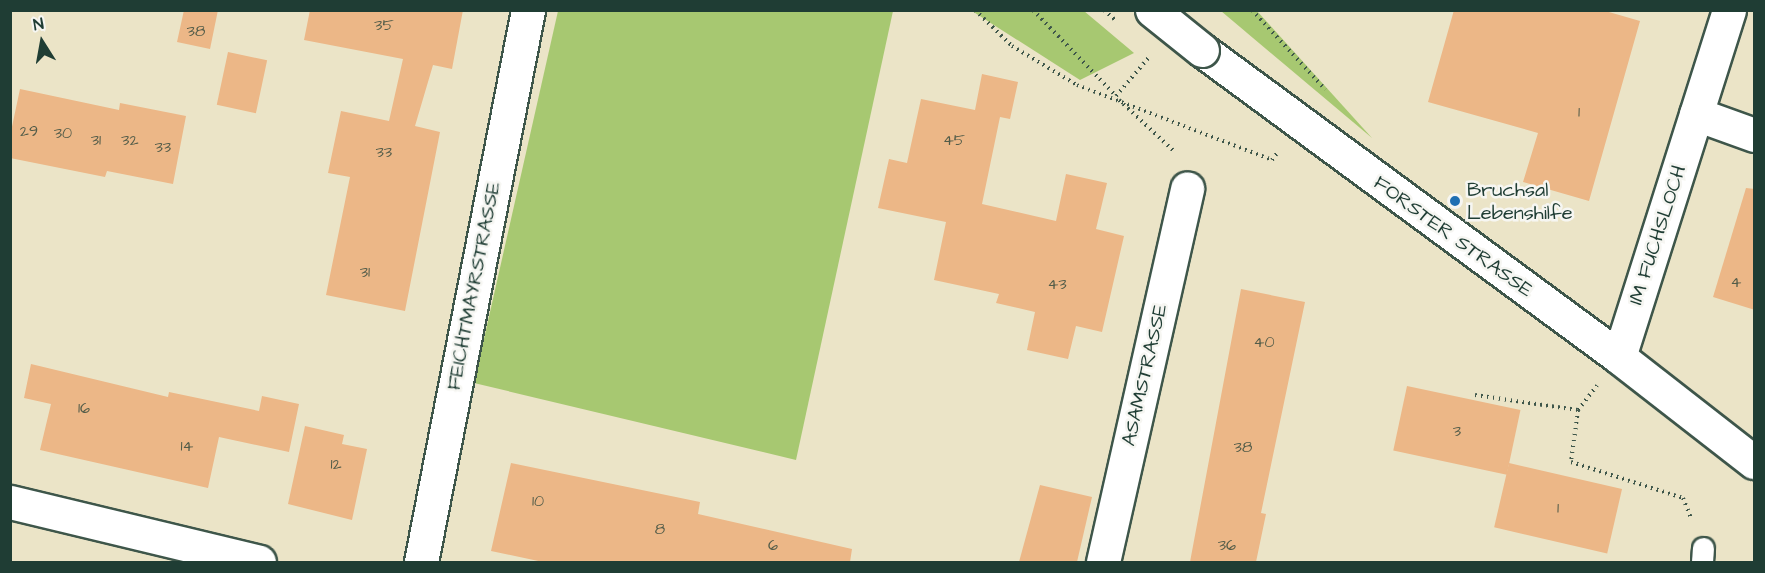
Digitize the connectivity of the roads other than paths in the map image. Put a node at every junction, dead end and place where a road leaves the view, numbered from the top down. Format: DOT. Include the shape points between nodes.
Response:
graph roads {
  1 [pos="528,10"];
  2 [pos="1152,10"];
  3 [pos="1729,10"];
  4 [pos="1696,114"];
  5 [pos="1755,135"];
  6 [pos="1187,188"];
  7 [pos="1619,357"];
  8 [pos="1755,462"];
  9 [pos="10,502"];
  10 [pos="259,562"];
  11 [pos="421,562"];
  12 [pos="1103,562"];
  1 -- 11 [label="street, FEICHTMAYRSTRASSE"];
  2 -- 7 [label="street, FORSTER STRASSE, bridge"];
  3 -- 4 [label="street, IM FUCHSLOCH"];
  4 -- 5 [label="street"];
  4 -- 7 [label="street, IM FUCHSLOCH"];
  6 -- 12 [label="street, ASAMSTRASSE"];
  7 -- 8 [label="street, FORSTER STRASSE"];
  9 -- 10 [label="street"];
}
